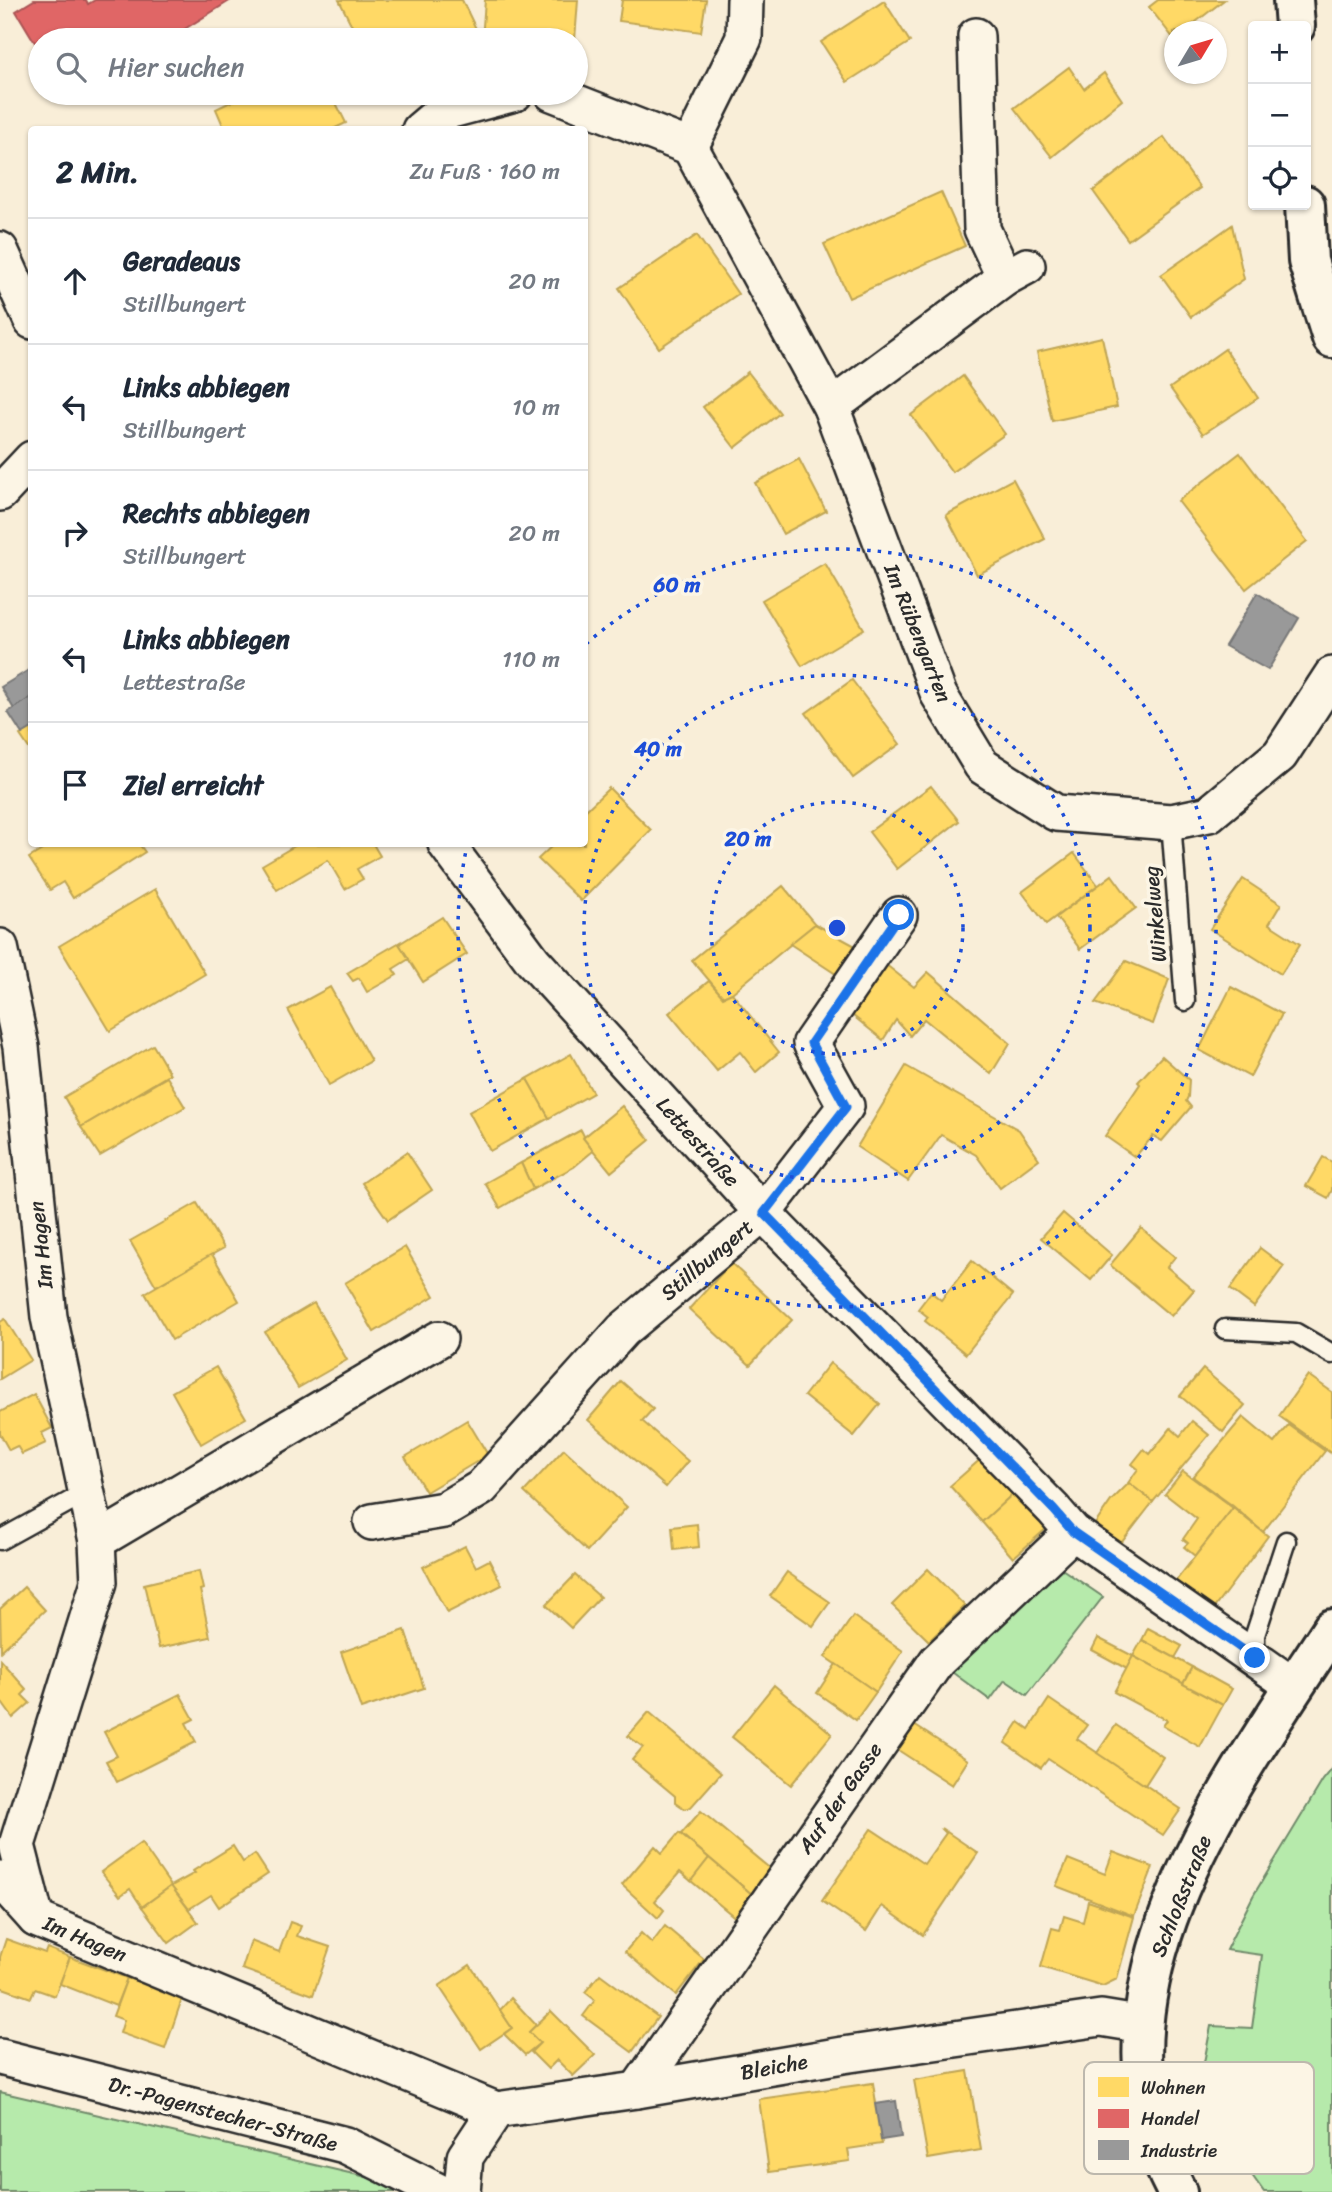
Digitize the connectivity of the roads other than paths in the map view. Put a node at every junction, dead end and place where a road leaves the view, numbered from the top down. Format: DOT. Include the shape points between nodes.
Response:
graph roads {
  1 [pos="745,0"];
  2 [pos="1293,0"];
  3 [pos="1295,21"];
  4 [pos="976,36"];
  5 [pos="470,105"];
  6 [pos="583,105"];
  7 [pos="425,126"];
  8 [pos="690,147"];
  9 [pos="1305,210"];
  10 [pos="0,250"];
  11 [pos="28,312"];
  12 [pos="1332,338"];
  13 [pos="831,407"];
  14 [pos="28,464"];
  15 [pos="0,494"];
  16 [pos="1332,675"];
  17 [pos="1171,822"];
  18 [pos="448,847"];
  19 [pos="899,915"];
  20 [pos="0,947"];
  21 [pos="1185,1001"];
  22 [pos="764,1213"];
  23 [pos="1225,1329"];
  24 [pos="439,1339"];
  25 [pos="1332,1354"];
  26 [pos="87,1492"];
  27 [pos="372,1522"];
  28 [pos="1073,1532"];
  29 [pos="0,1540"];
  30 [pos="97,1541"];
  31 [pos="1286,1541"];
  32 [pos="1332,1629"];
  33 [pos="1255,1658"];
  34 [pos="1295,1687"];
  35 [pos="0,1879"];
  36 [pos="36,1919"];
  37 [pos="1144,2025"];
  38 [pos="0,2057"];
  39 [pos="1143,2062"];
  40 [pos="637,2090"];
  41 [pos="496,2110"];
  42 [pos="1170,2174"];
  43 [pos="439,2192"];
  44 [pos="462,2192"];
  45 [pos="1177,2192"];
  1 -- 8 [label="street" via="744,38"];
  2 -- 3 [label="main road"];
  4 -- 13 [label="street" via="982,229 1016,272"];
  5 -- 7 [label="street" via="440,113"];
  6 -- 8 [label="street"];
  8 -- 13 [label="street, Im Rübengarten"];
  9 -- 12 [label="main road" via="1308,261"];
  10 -- 11 [label="street"];
  13 -- 17 [label="street, Im Rübengarten" via="939,695 982,766 1056,813"];
  14 -- 15 [label="street"];
  16 -- 17 [label="street, Im Rübengarten" via="1280,755 1209,814"];
  17 -- 21 [label="lane, Winkelweg"];
  18 -- 22 [label="street, Lettestraße" via="533,961"];
  19 -- 22 [label="street, Stillbungert" via="811,1043 846,1107"];
  20 -- 26 [label="street, Im Hagen" via="21,1047 49,1317"];
  22 -- 27 [label="street, Stillbungert" via="623,1330 481,1488 444,1510"];
  22 -- 28 [label="street, Lettestraße"];
  23 -- 25 [label="lane" via="1296,1333"];
  24 -- 30 [label="street"];
  26 -- 29 [label="lane"];
  26 -- 30 [label="street, Im Hagen"];
  28 -- 33 [label="street, Lettestraße"];
  28 -- 40 [label="street, Auf der Gasse" via="936,1661"];
  30 -- 36 [label="street, Im Hagen" via="99,1582 17,1845"];
  31 -- 33 [label="lane" via="1255,1635"];
  32 -- 34 [label="main road, Schloßstraße"];
  33 -- 34 [label="street, Lettestraße"];
  34 -- 37 [label="main road, Schloßstraße" via="1250,1755 1187,1871 1153,1962"];
  35 -- 36 [label="street"];
  36 -- 41 [label="street, Im Hagen"];
  37 -- 39 [label="main road, Schloßstraße"];
  37 -- 40 [label="street, Bleiche" via="1101,2018"];
  38 -- 43 [label="street, Dr.-Pagenstecher-Straße" via="345,2145"];
  40 -- 41 [label="street, Bleiche"];
  41 -- 44 [label="street" via="465,2157"];
  42 -- 45 [label="main road, Schloßstraße"];
}
